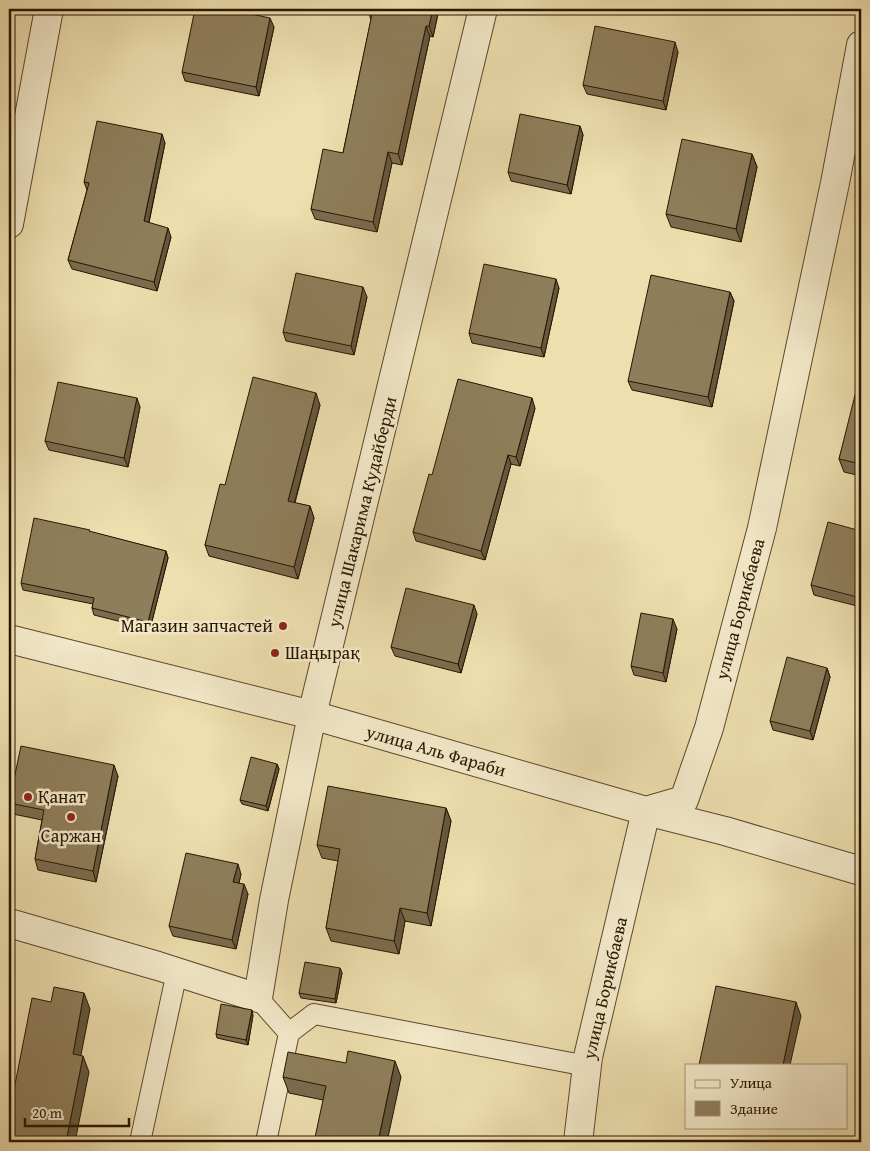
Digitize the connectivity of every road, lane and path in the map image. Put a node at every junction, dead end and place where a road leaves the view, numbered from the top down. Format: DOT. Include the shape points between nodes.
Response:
graph roads {
  1 [pos="49,9"];
  2 [pos="483,9"];
  3 [pos="861,46"];
  4 [pos="9,224"];
  5 [pos="9,639"];
  6 [pos="312,715"];
  7 [pos="646,812"];
  8 [pos="861,871"];
  9 [pos="9,923"];
  10 [pos="177,972"];
  11 [pos="258,998"];
  12 [pos="289,1033"];
  13 [pos="587,1066"];
  14 [pos="140,1142"];
  15 [pos="266,1142"];
  16 [pos="578,1142"];
  1 -- 4 [label="street"];
  2 -- 6 [label="street, улица Шакарима Кудайберди"];
  3 -- 7 [label="street, улица Борикбаева" via="762,528 709,728 684,800"];
  5 -- 6 [label="street, улица Аль Фараби"];
  6 -- 7 [label="street, улица Аль Фараби"];
  6 -- 11 [label="street, улица Шакарима Кудайберди" via="274,900"];
  7 -- 8 [label="street, улица Аль Фараби" via="725,831"];
  7 -- 13 [label="street, улица Борикбаева"];
  9 -- 10 [label="street"];
  10 -- 11 [label="street"];
  10 -- 14 [label="lane"];
  11 -- 12 [label="lane"];
  12 -- 13 [label="lane" via="314,1014"];
  12 -- 15 [label="lane"];
  13 -- 16 [label="street, улица Борикбаева"];
}
